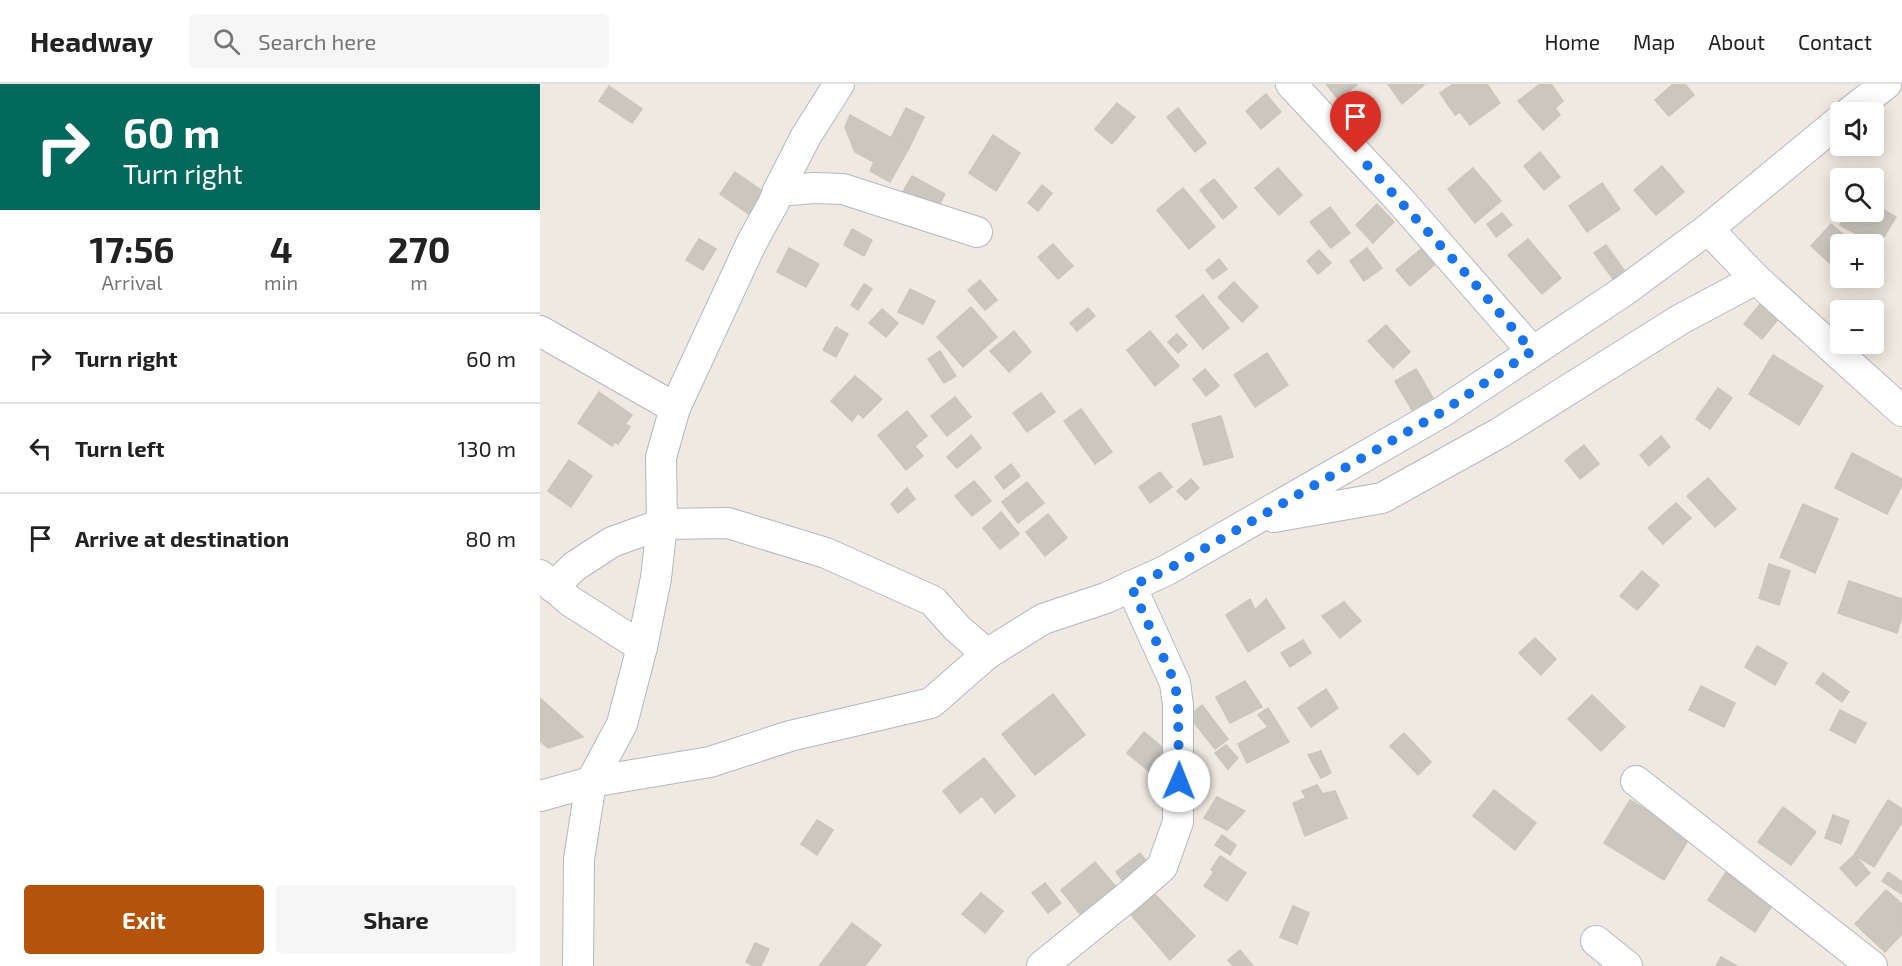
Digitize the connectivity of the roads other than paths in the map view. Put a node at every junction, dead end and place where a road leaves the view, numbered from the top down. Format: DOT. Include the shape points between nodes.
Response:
graph roads {
  1 [pos="839,84"];
  2 [pos="1291,84"];
  3 [pos="1886,84"];
  4 [pos="1863,102"];
  5 [pos="1830,128"];
  6 [pos="778,191"];
  7 [pos="1708,229"];
  8 [pos="977,232"];
  9 [pos="1756,279"];
  10 [pos="540,331"];
  11 [pos="1532,351"];
  12 [pos="675,408"];
  13 [pos="1902,411"];
  14 [pos="1251,521"];
  15 [pos="662,524"];
  16 [pos="547,581"];
  17 [pos="1131,586"];
  18 [pos="642,646"];
  19 [pos="987,654"];
  20 [pos="1636,781"];
  21 [pos="591,782"];
  22 [pos="540,796"];
  23 [pos="1596,941"];
  24 [pos="578,966"];
  25 [pos="1042,966"];
  26 [pos="1627,966"];
  27 [pos="1872,966"];
  1 -- 6 [label="street"];
  2 -- 11 [label="street"];
  3 -- 4 [label="street"];
  5 -- 7 [label="street"];
  6 -- 8 [label="street" via="843,189"];
  6 -- 12 [label="street"];
  7 -- 9 [label="street"];
  7 -- 11 [label="street" via="1624,291"];
  9 -- 13 [label="street"];
  9 -- 14 [label="street" via="1681,320 1501,432 1382,498"];
  10 -- 12 [label="street"];
  11 -- 14 [label="street" via="1442,412"];
  12 -- 15 [label="street" via="661,458"];
  14 -- 17 [label="street" via="1167,570"];
  15 -- 16 [label="street" via="612,542"];
  15 -- 18 [label="street"];
  15 -- 19 [label="street" via="728,523 826,553 933,601"];
  16 -- 18 [label="street" via="570,601"];
  17 -- 19 [label="street" via="1043,619"];
  17 -- 25 [label="street" via="1175,683 1178,822 1162,867"];
  18 -- 21 [label="street" via="622,724"];
  19 -- 21 [label="street" via="931,703 790,736 710,762"];
  20 -- 27 [label="street"];
  21 -- 22 [label="street"];
  21 -- 24 [label="street" via="579,859"];
  23 -- 26 [label="street"];
}
